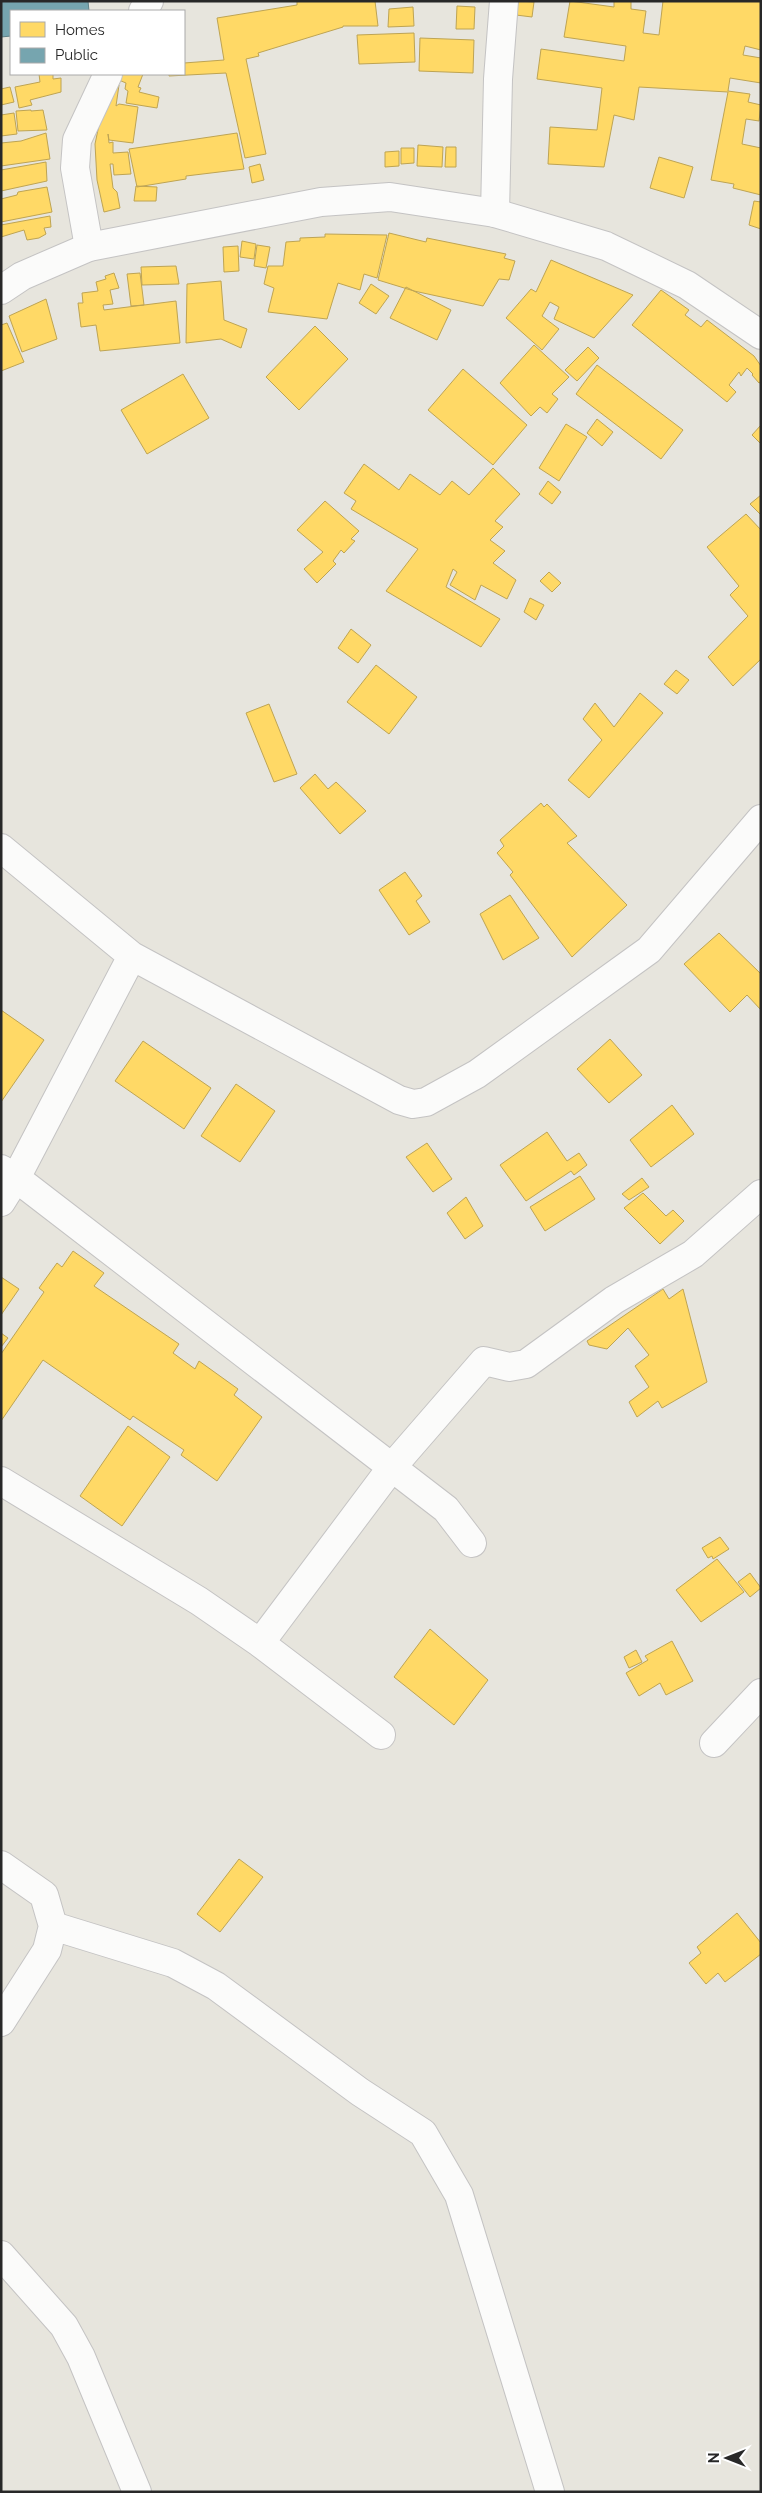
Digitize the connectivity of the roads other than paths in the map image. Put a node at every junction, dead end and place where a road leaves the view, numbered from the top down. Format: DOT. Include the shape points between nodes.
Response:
graph roads {
  1 [pos="504,1"];
  2 [pos="108,75"];
  3 [pos="495,213"];
  4 [pos="88,247"];
  5 [pos="1,290"];
  6 [pos="761,335"];
  7 [pos="761,819"];
  8 [pos="1,848"];
  9 [pos="132,956"];
  10 [pos="8,1173"];
  11 [pos="761,1194"];
  12 [pos="1,1202"];
  13 [pos="392,1467"];
  14 [pos="1,1481"];
  15 [pos="472,1543"];
  16 [pos="260,1643"];
  17 [pos="761,1692"];
  18 [pos="382,1735"];
  19 [pos="714,1743"];
  20 [pos="1,1865"];
  21 [pos="53,1926"];
  22 [pos="1,2022"];
  23 [pos="1,2255"];
  24 [pos="137,2492"];
  25 [pos="550,2492"];
  1 -- 3 [label="street" via="498,79"];
  2 -- 4 [label="street" via="77,140 75,168"];
  3 -- 4 [label="street" via="390,197 322,202"];
  3 -- 6 [label="street" via="606,246 687,285"];
  4 -- 5 [label="street" via="22,276"];
  7 -- 9 [label="street" via="649,950 477,1074 426,1102 413,1104 399,1100"];
  8 -- 9 [label="street"];
  9 -- 10 [label="street"];
  10 -- 12 [label="street"];
  10 -- 13 [label="street"];
  11 -- 13 [label="street" via="693,1254 614,1300 526,1364 509,1367 484,1361"];
  13 -- 15 [label="street" via="446,1509"];
  13 -- 16 [label="street"];
  14 -- 16 [label="street" via="199,1601"];
  16 -- 18 [label="street"];
  17 -- 19 [label="street"];
  20 -- 21 [label="street" via="44,1896"];
  21 -- 22 [label="street" via="47,1950"];
  21 -- 25 [label="street" via="173,1963 216,1986 360,2092 423,2133 458,2195"];
  23 -- 24 [label="street" via="64,2326 81,2358"];
}
